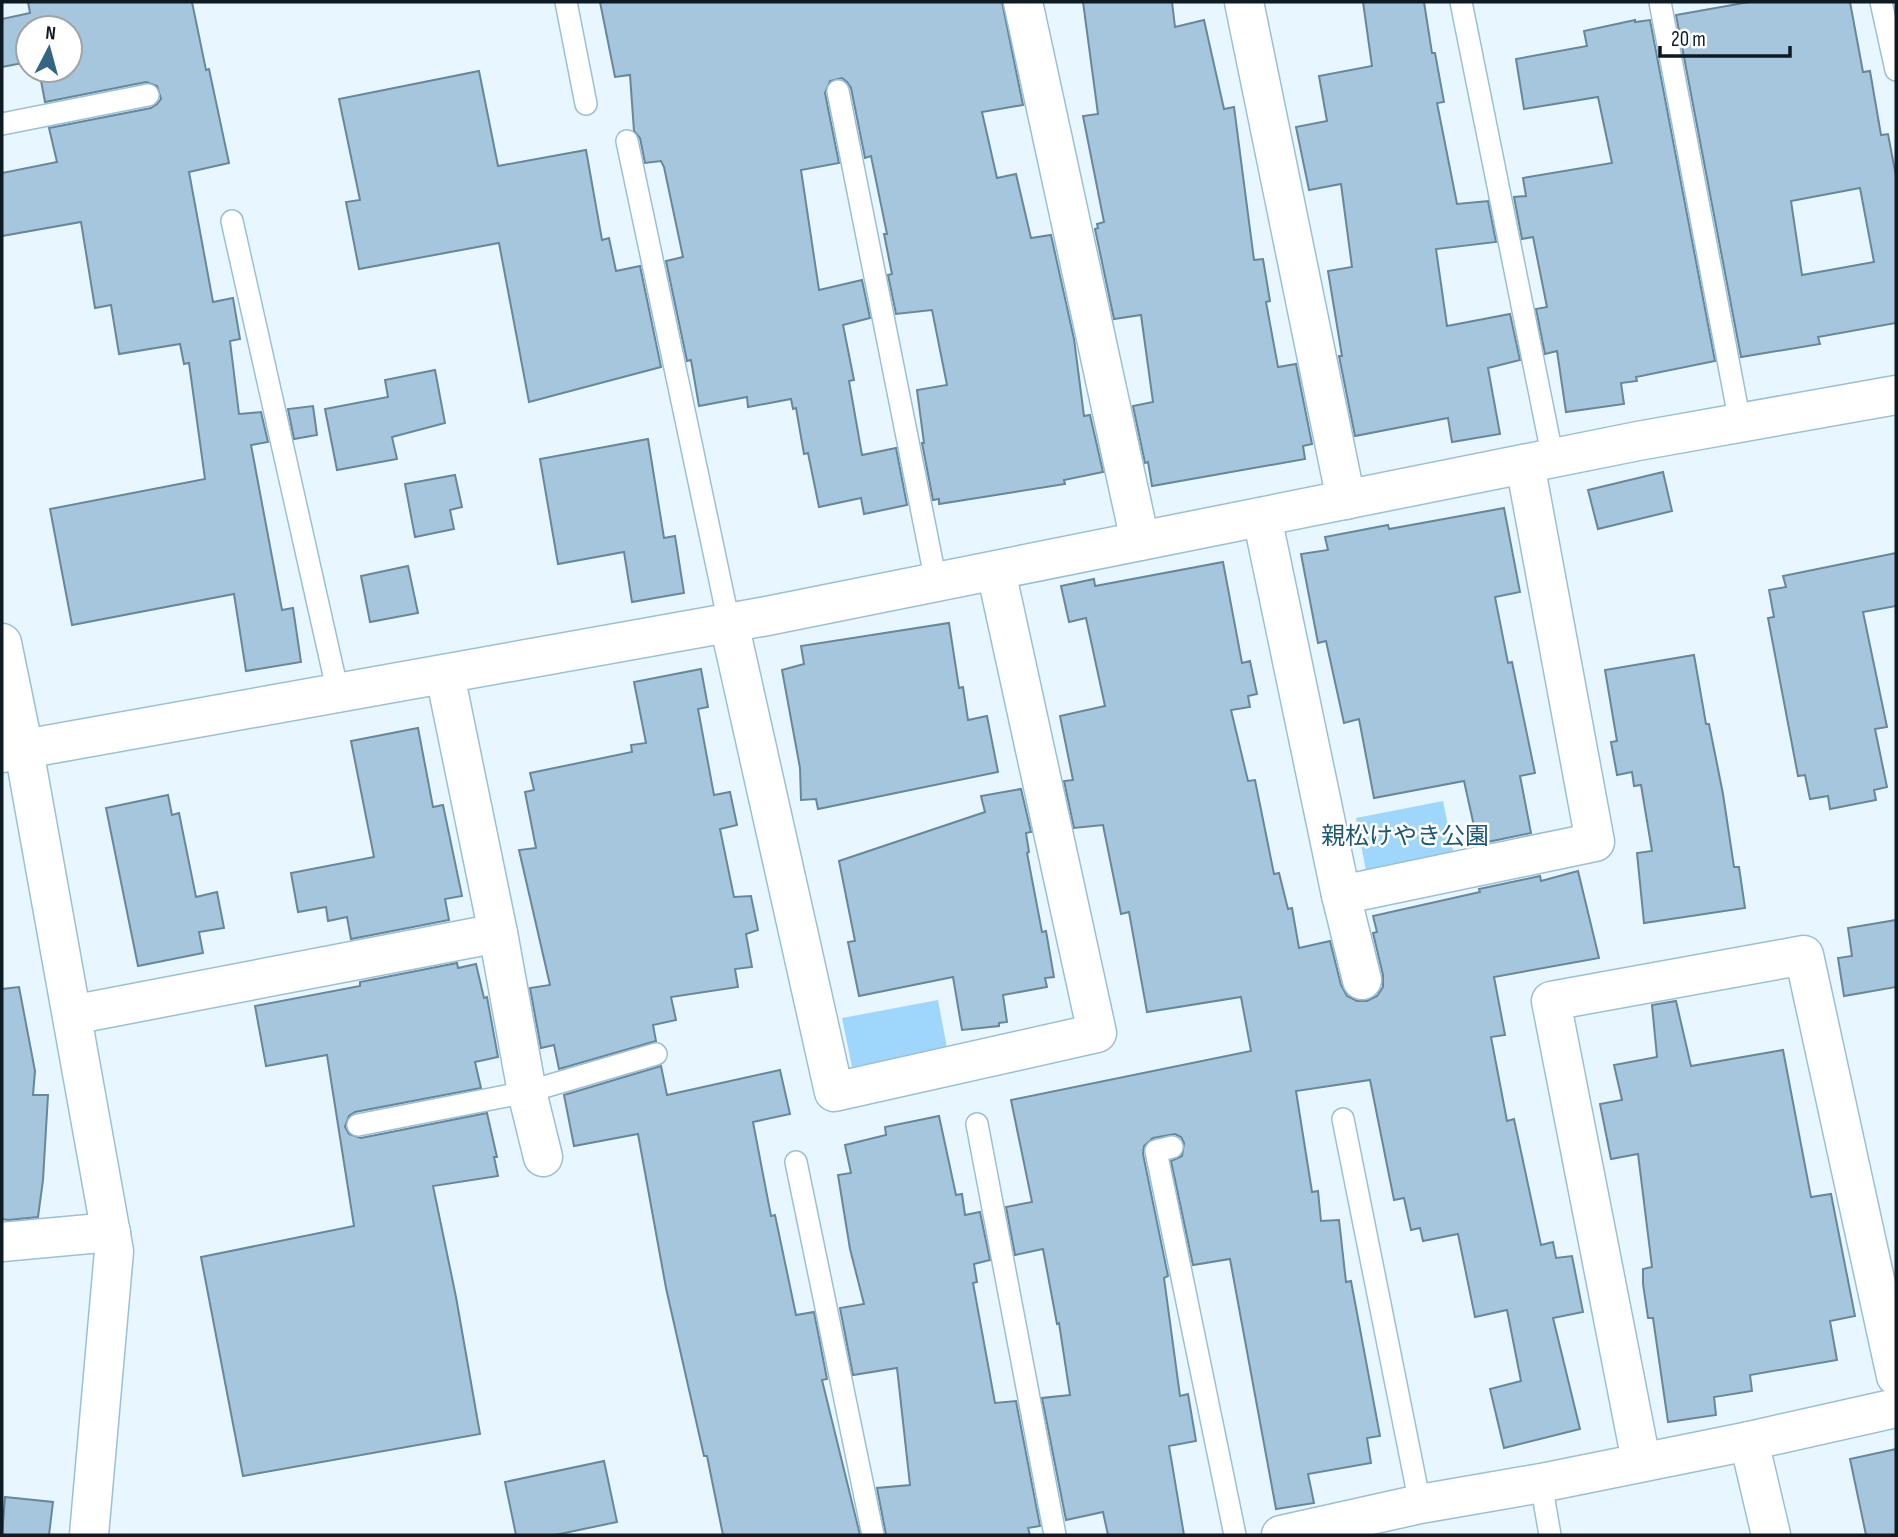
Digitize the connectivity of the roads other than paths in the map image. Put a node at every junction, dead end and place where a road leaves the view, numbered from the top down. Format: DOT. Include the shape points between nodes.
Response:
graph roads {
  1 [pos="566,2"];
  2 [pos="1023,2"];
  3 [pos="1244,2"];
  4 [pos="1461,2"];
  5 [pos="1660,2"];
  6 [pos="1881,2"];
  7 [pos="1896,70"];
  8 [pos="838,90"];
  9 [pos="148,95"];
  10 [pos="586,104"];
  11 [pos="2,124"];
  12 [pos="628,141"];
  13 [pos="232,221"];
  14 [pos="1896,395"];
  15 [pos="1740,423"];
  16 [pos="1539,461"];
  17 [pos="1346,500"];
  18 [pos="1262,517"];
  19 [pos="1140,541"];
  20 [pos="996,570"];
  21 [pos="936,582"];
  22 [pos="729,623"];
  23 [pos="2,643"];
  24 [pos="445,675"];
  25 [pos="338,694"];
  26 [pos="13,752"];
  27 [pos="1342,895"];
  28 [pos="498,933"];
  29 [pos="1362,980"];
  30 [pos="72,1015"];
  31 [pos="656,1054"];
  32 [pos="527,1092"];
  33 [pos="1343,1119"];
  34 [pos="977,1124"];
  35 [pos="358,1125"];
  36 [pos="1172,1147"];
  37 [pos="543,1157"];
  38 [pos="796,1163"];
  39 [pos="111,1232"];
  40 [pos="2,1242"];
  41 [pos="1896,1376"];
  42 [pos="1896,1408"];
  43 [pos="1749,1441"];
  44 [pos="1641,1461"];
  45 [pos="1541,1483"];
  46 [pos="1420,1504"];
  47 [pos="1350,1528"];
  48 [pos="89,1535"];
  49 [pos="873,1535"];
  50 [pos="1055,1535"];
  51 [pos="1235,1535"];
  52 [pos="1281,1535"];
  53 [pos="1550,1535"];
  54 [pos="1771,1535"];
  1 -- 10 [label="lane"];
  2 -- 19 [label="street"];
  3 -- 17 [label="street"];
  4 -- 16 [label="lane"];
  5 -- 15 [label="lane"];
  6 -- 7 [label="lane"];
  8 -- 21 [label="lane"];
  9 -- 11 [label="lane"];
  12 -- 22 [label="lane"];
  13 -- 25 [label="lane"];
  14 -- 15 [label="street"];
  15 -- 16 [label="street"];
  16 -- 17 [label="street"];
  16 -- 27 [label="street" via="1595,842"];
  17 -- 18 [label="street"];
  18 -- 19 [label="street"];
  18 -- 27 [label="street"];
  19 -- 20 [label="street"];
  20 -- 21 [label="street"];
  20 -- 22 [label="street" via="1097,1033 834,1092"];
  21 -- 22 [label="street"];
  22 -- 24 [label="street"];
  23 -- 26 [label="street"];
  24 -- 25 [label="street"];
  24 -- 28 [label="street"];
  25 -- 26 [label="street"];
  26 -- 30 [label="street"];
  27 -- 29 [label="street"];
  28 -- 30 [label="street"];
  28 -- 32 [label="street"];
  30 -- 39 [label="street"];
  31 -- 32 [label="lane"];
  32 -- 35 [label="lane"];
  32 -- 37 [label="street"];
  33 -- 46 [label="lane"];
  34 -- 50 [label="lane"];
  36 -- 51 [label="lane" via="1156,1152"];
  38 -- 49 [label="lane"];
  39 -- 40 [label="street"];
  39 -- 48 [label="street" via="114,1251"];
  41 -- 44 [label="street" via="1804,955 1551,1001"];
  42 -- 43 [label="street"];
  43 -- 44 [label="street"];
  43 -- 54 [label="street"];
  44 -- 45 [label="street"];
  45 -- 46 [label="street"];
  45 -- 53 [label="lane"];
  46 -- 47 [label="street"];
  47 -- 52 [label="street"];
}
